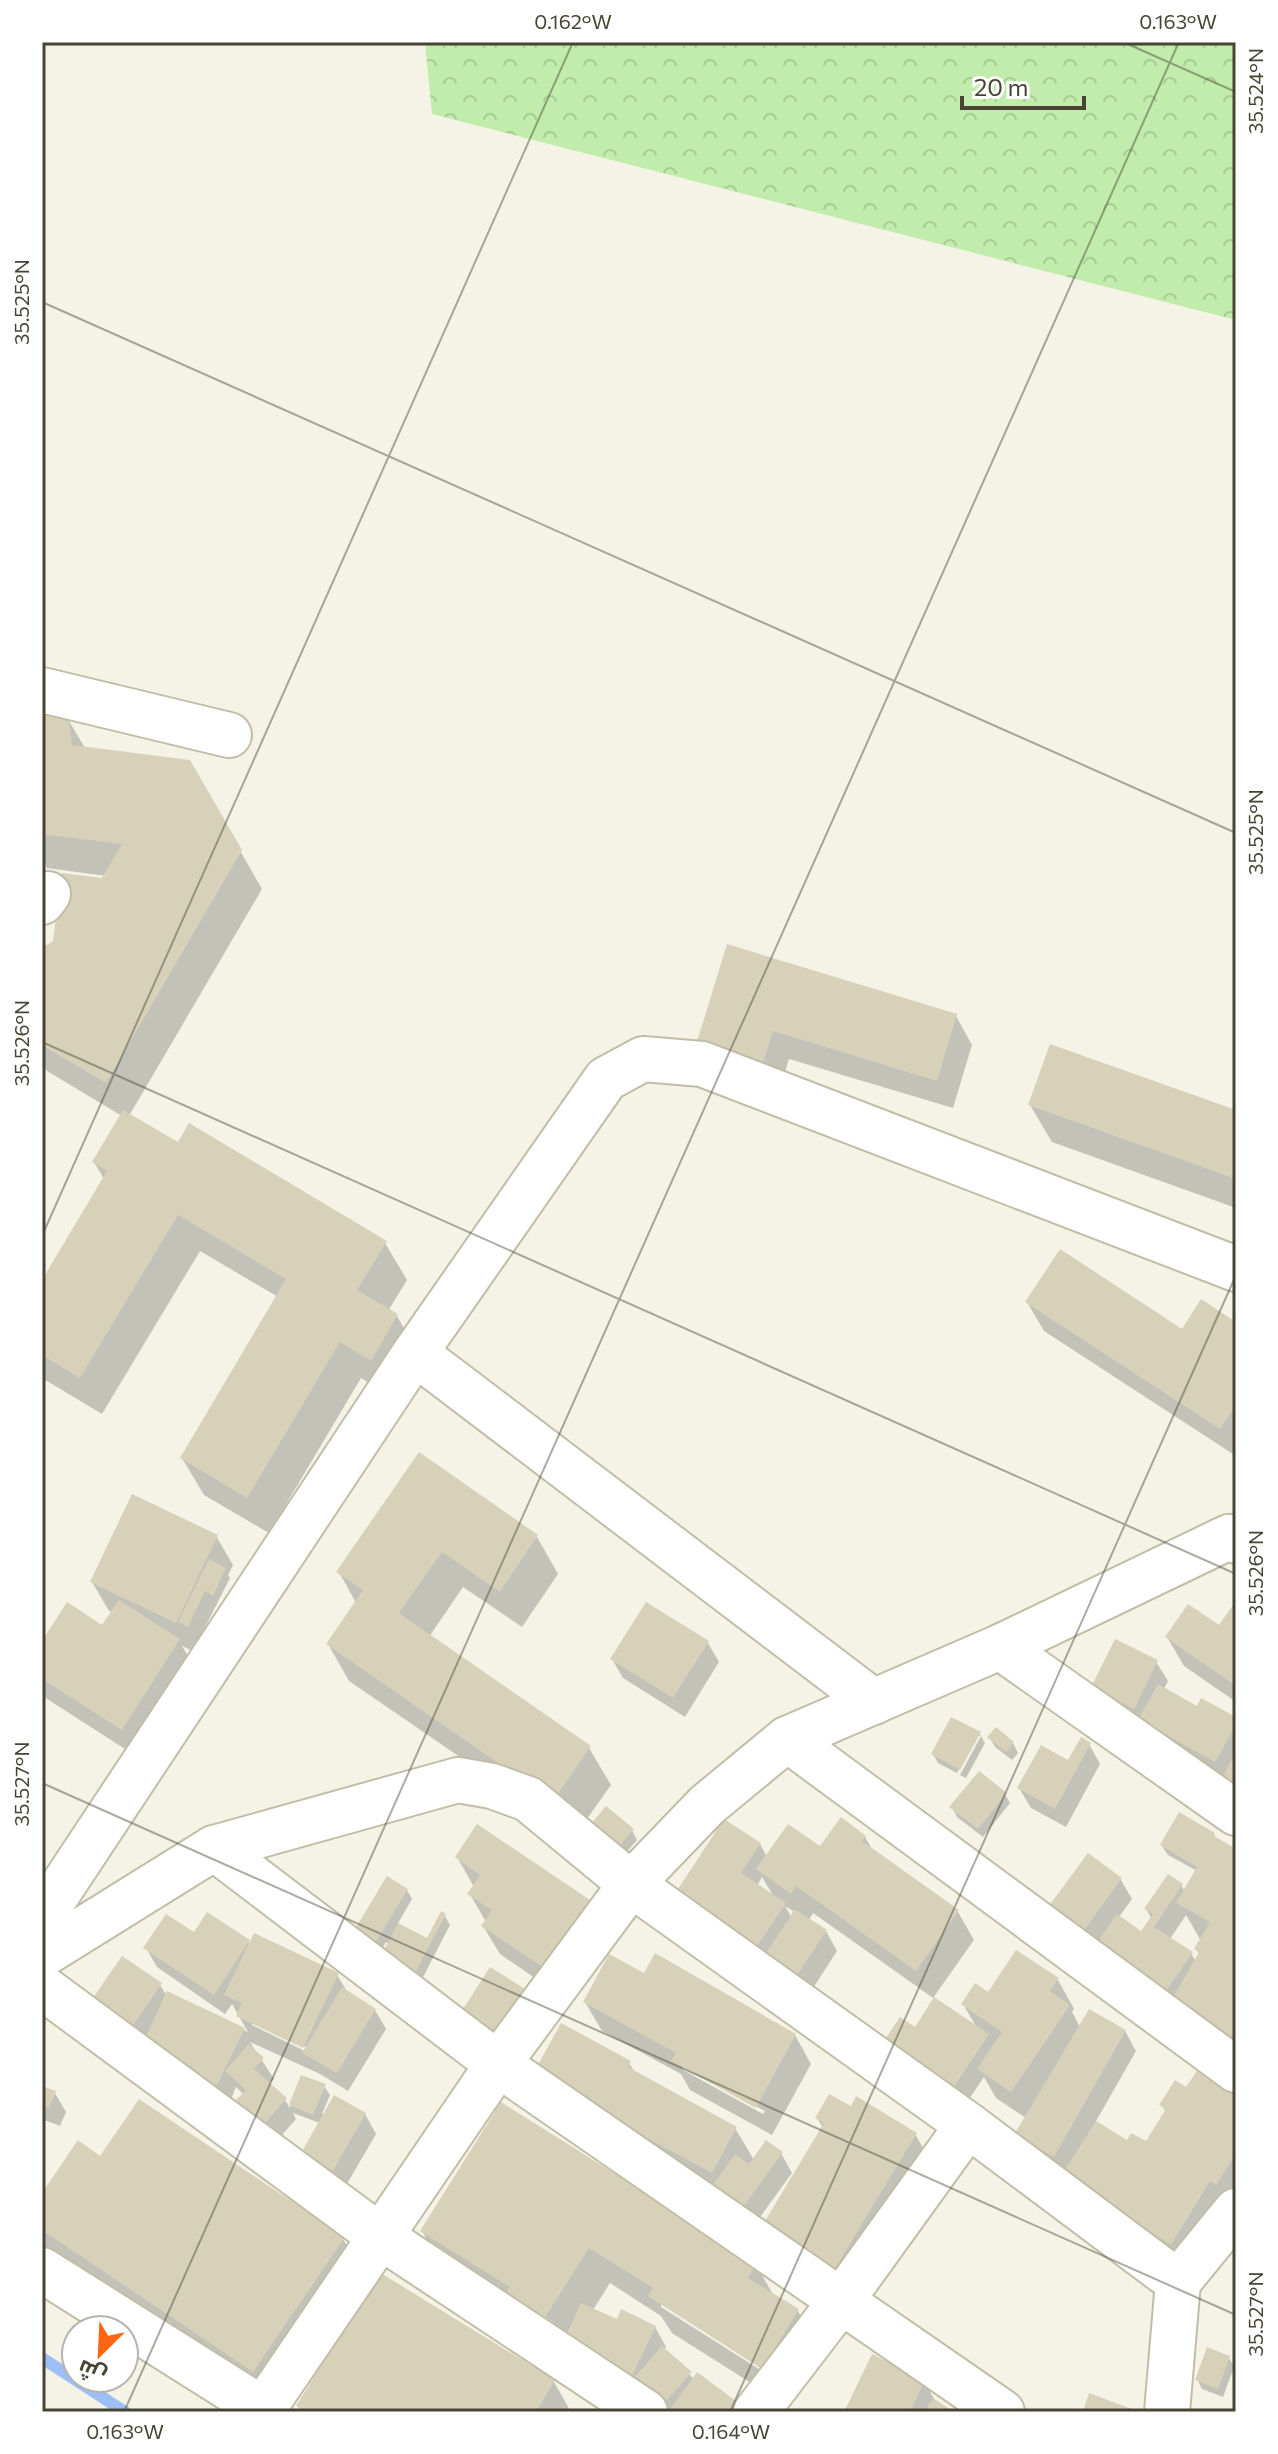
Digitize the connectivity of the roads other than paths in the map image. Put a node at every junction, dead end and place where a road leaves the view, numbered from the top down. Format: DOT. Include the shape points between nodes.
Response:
graph roads {
  1 [pos="42,690"];
  2 [pos="229,735"];
  3 [pos="1236,1269"];
  4 [pos="415,1353"];
  5 [pos="1234,1535"];
  6 [pos="1000,1647"];
  7 [pos="874,1702"];
  8 [pos="787,1739"];
  9 [pos="1236,1813"];
  10 [pos="214,1848"];
  11 [pos="631,1884"];
  12 [pos="42,1917"];
  13 [pos="42,1955"];
  14 [pos="42,1987"];
  15 [pos="498,2064"];
  16 [pos="1236,2070"];
  17 [pos="968,2125"];
  18 [pos="1236,2211"];
  19 [pos="381,2237"];
  20 [pos="42,2270"];
  21 [pos="1178,2282"];
  22 [pos="841,2301"];
  23 [pos="265,2411"];
  24 [pos="645,2412"];
  25 [pos="756,2412"];
  26 [pos="1002,2412"];
  27 [pos="1167,2412"];
  1 -- 2 [label="street"];
  3 -- 4 [label="street" via="702,1064 643,1059 606,1079"];
  4 -- 7 [label="street"];
  4 -- 12 [label="street"];
  5 -- 6 [label="street"];
  6 -- 7 [label="street"];
  6 -- 9 [label="street"];
  7 -- 8 [label="street"];
  8 -- 11 [label="street" via="707,1805"];
  8 -- 16 [label="street"];
  10 -- 11 [label="street" via="458,1780 528,1799"];
  10 -- 13 [label="street"];
  10 -- 15 [label="street"];
  11 -- 15 [label="street"];
  11 -- 17 [label="street"];
  14 -- 19 [label="street"];
  15 -- 19 [label="street"];
  15 -- 22 [label="street"];
  17 -- 21 [label="street"];
  17 -- 22 [label="street"];
  18 -- 21 [label="street"];
  19 -- 23 [label="street"];
  19 -- 24 [label="street"];
  20 -- 23 [label="street"];
  21 -- 27 [label="street"];
  22 -- 25 [label="street"];
  22 -- 26 [label="street"];
}
